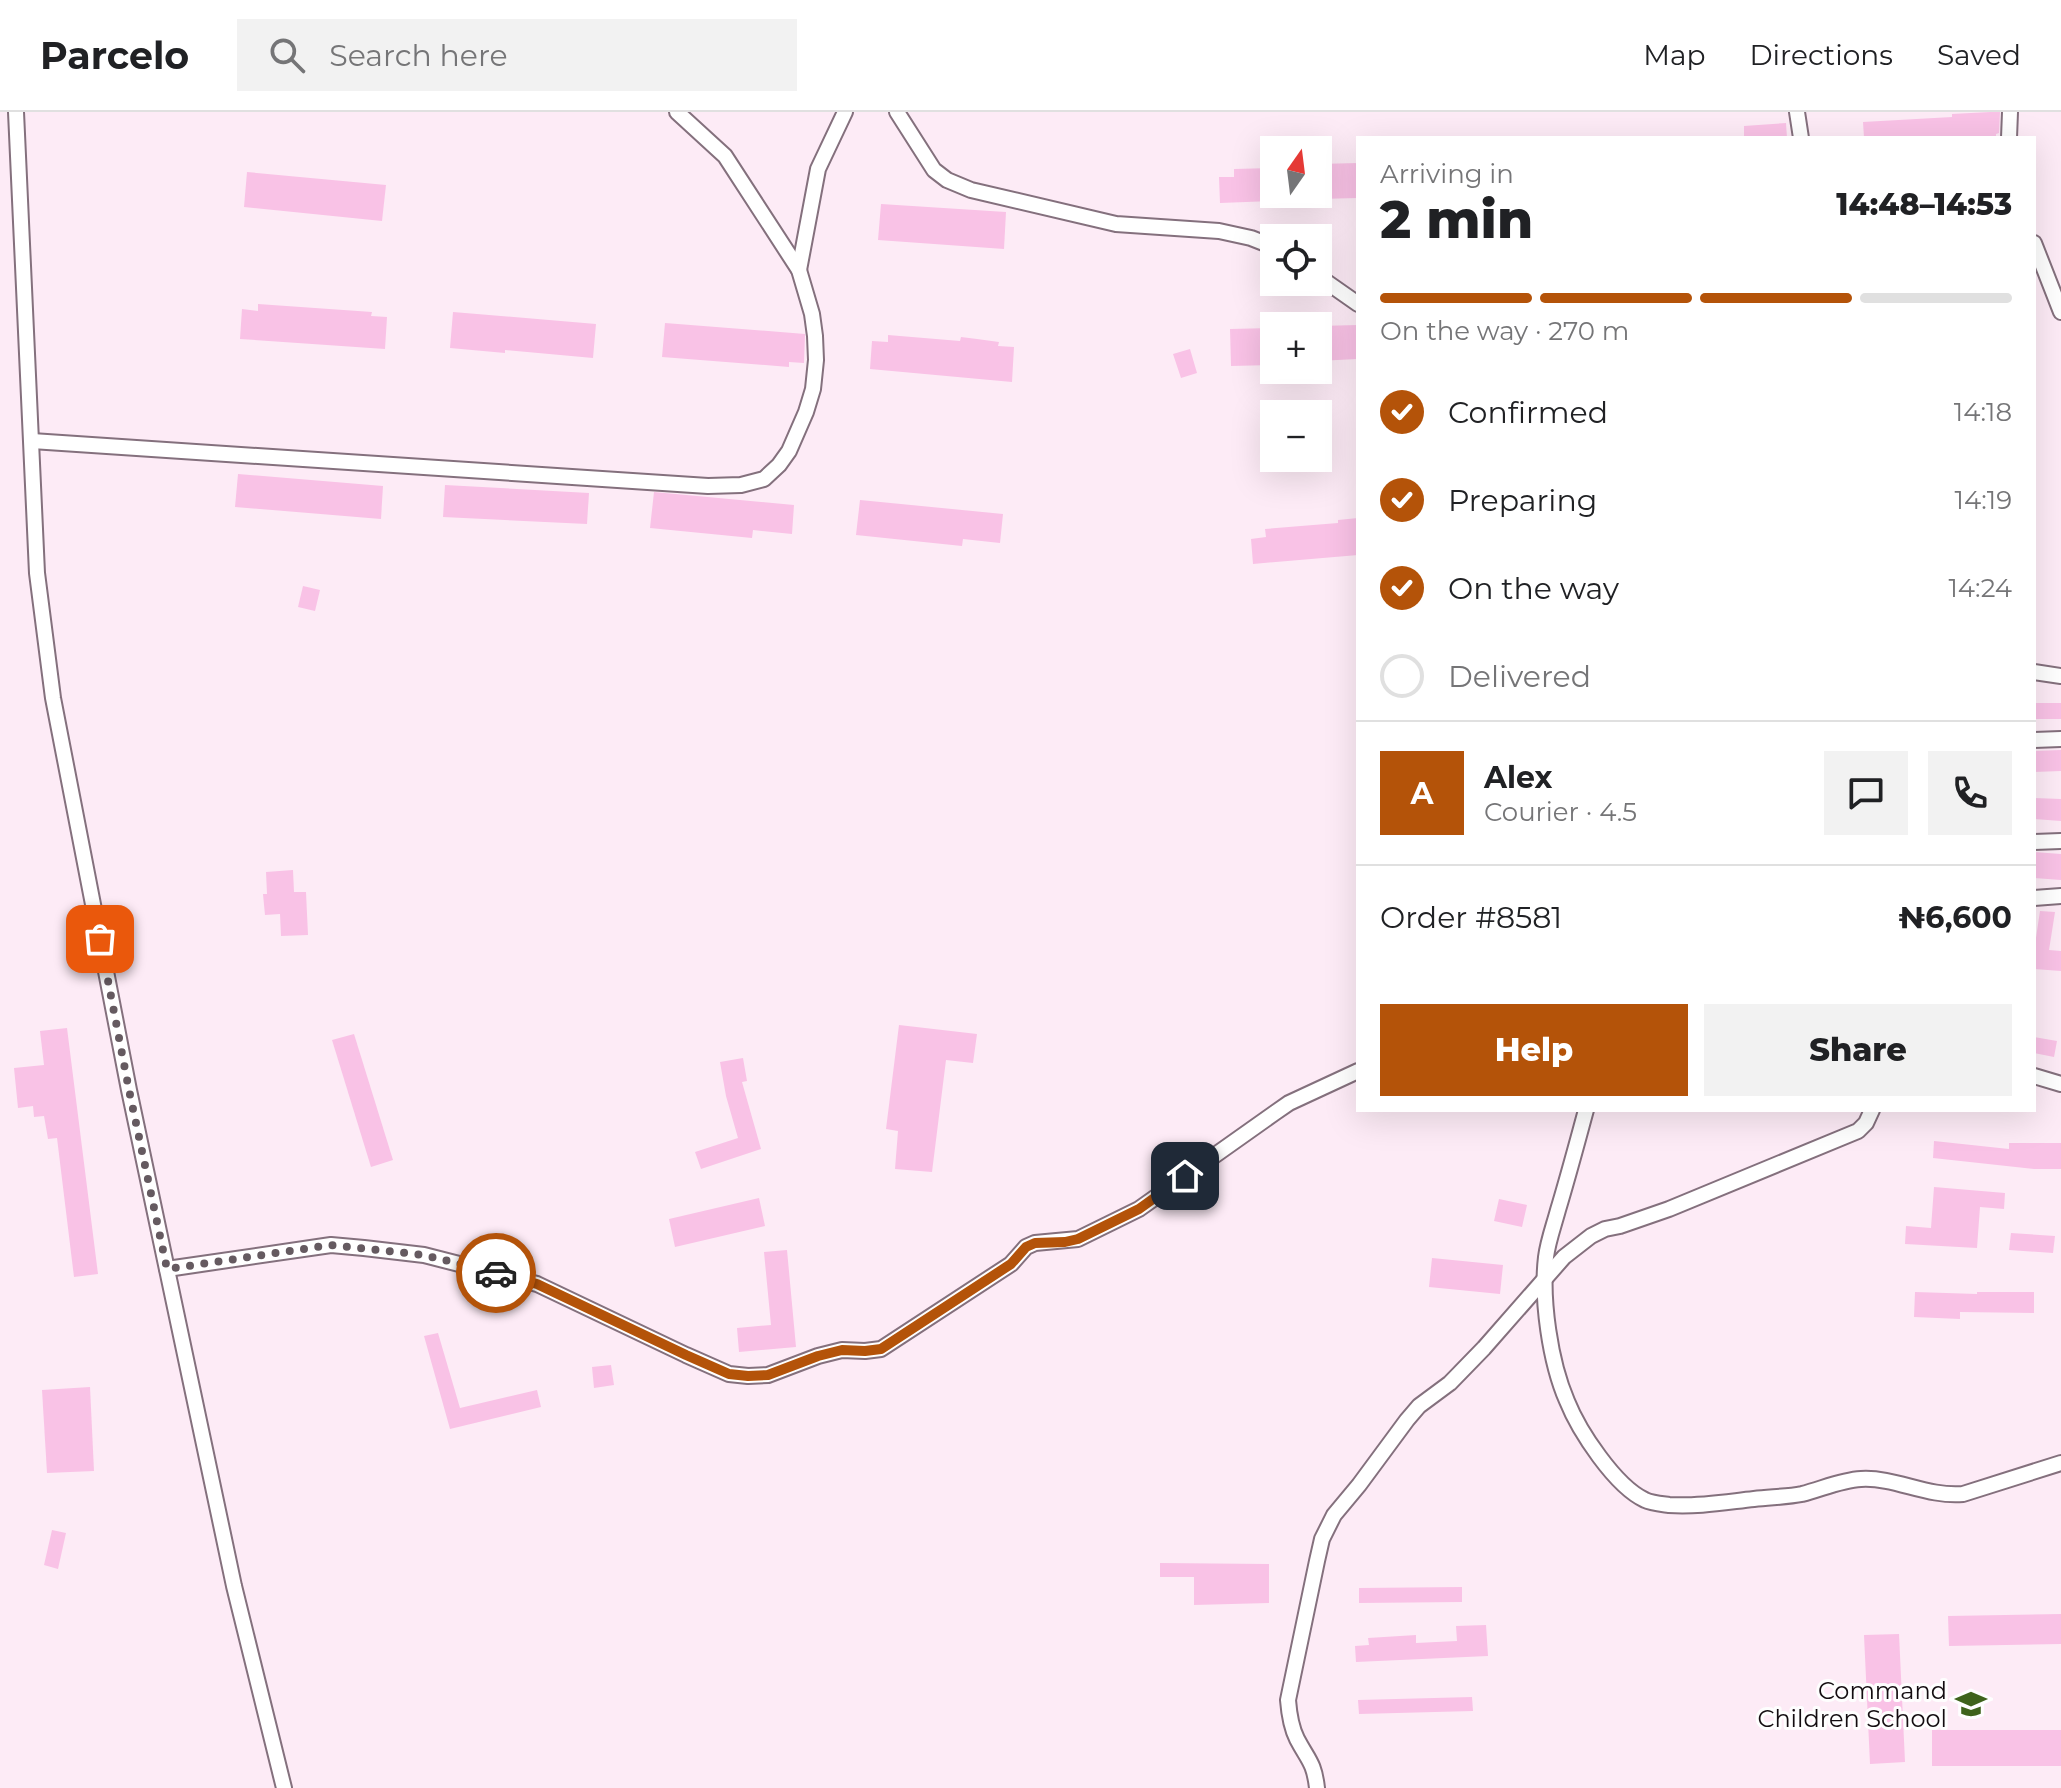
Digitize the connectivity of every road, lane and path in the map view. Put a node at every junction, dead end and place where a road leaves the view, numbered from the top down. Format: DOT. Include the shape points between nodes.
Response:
graph roads {
  1 [pos="16,112"];
  2 [pos="677,112"];
  3 [pos="845,112"];
  4 [pos="897,112"];
  5 [pos="1797,112"];
  6 [pos="2010,112"];
  7 [pos="1801,136"];
  8 [pos="2009,136"];
  9 [pos="1260,242"];
  10 [pos="2036,248"];
  11 [pos="799,270"];
  12 [pos="1332,286"];
  13 [pos="1356,303"];
  14 [pos="2061,312"];
  15 [pos="32,441"];
  16 [pos="2036,672"];
  17 [pos="2061,676"];
  18 [pos="2061,739"];
  19 [pos="2036,740"];
  20 [pos="2061,841"];
  21 [pos="2036,842"];
  22 [pos="2061,896"];
  23 [pos="2036,898"];
  24 [pos="1356,1072"];
  25 [pos="2036,1077"];
  26 [pos="2061,1084"];
  27 [pos="1585,1112"];
  28 [pos="1871,1112"];
  29 [pos="167,1269"];
  30 [pos="1545,1278"];
  31 [pos="2061,1463"];
  32 [pos="284,1788"];
  33 [pos="1317,1788"];
  1 -- 15 [label="street"];
  2 -- 11 [label="street" via="725,156"];
  3 -- 11 [label="street" via="818,169"];
  4 -- 9 [label="street" via="934,170 971,190 1116,224 1219,231"];
  5 -- 7 [label="street"];
  6 -- 8 [label="street"];
  10 -- 14 [label="street"];
  11 -- 15 [label="street" via="815,336 813,389 779,465 764,479 741,485"];
  12 -- 13 [label="street"];
  15 -- 29 [label="street" via="37,573 53,698"];
  16 -- 17 [label="street"];
  18 -- 19 [label="street"];
  20 -- 21 [label="street"];
  22 -- 23 [label="street"];
  24 -- 29 [label="street" via="1289,1103 1139,1209 1078,1239 1026,1247 1011,1264 881,1349 842,1350 768,1375 729,1374 537,1284 424,1255 331,1245"];
  25 -- 26 [label="street"];
  27 -- 30 [label="street" via="1546,1255"];
  28 -- 30 [label="street" via="1858,1131 1591,1236"];
  29 -- 32 [label="street" via="234,1586"];
  30 -- 31 [label="street" via="1548,1322 1567,1401 1602,1462 1645,1500 1706,1505 1801,1494 1863,1479 1963,1494"];
  30 -- 33 [label="street" via="1450,1383 1407,1420 1334,1515 1322,1539 1288,1700 1296,1738 1311,1760"];
}
